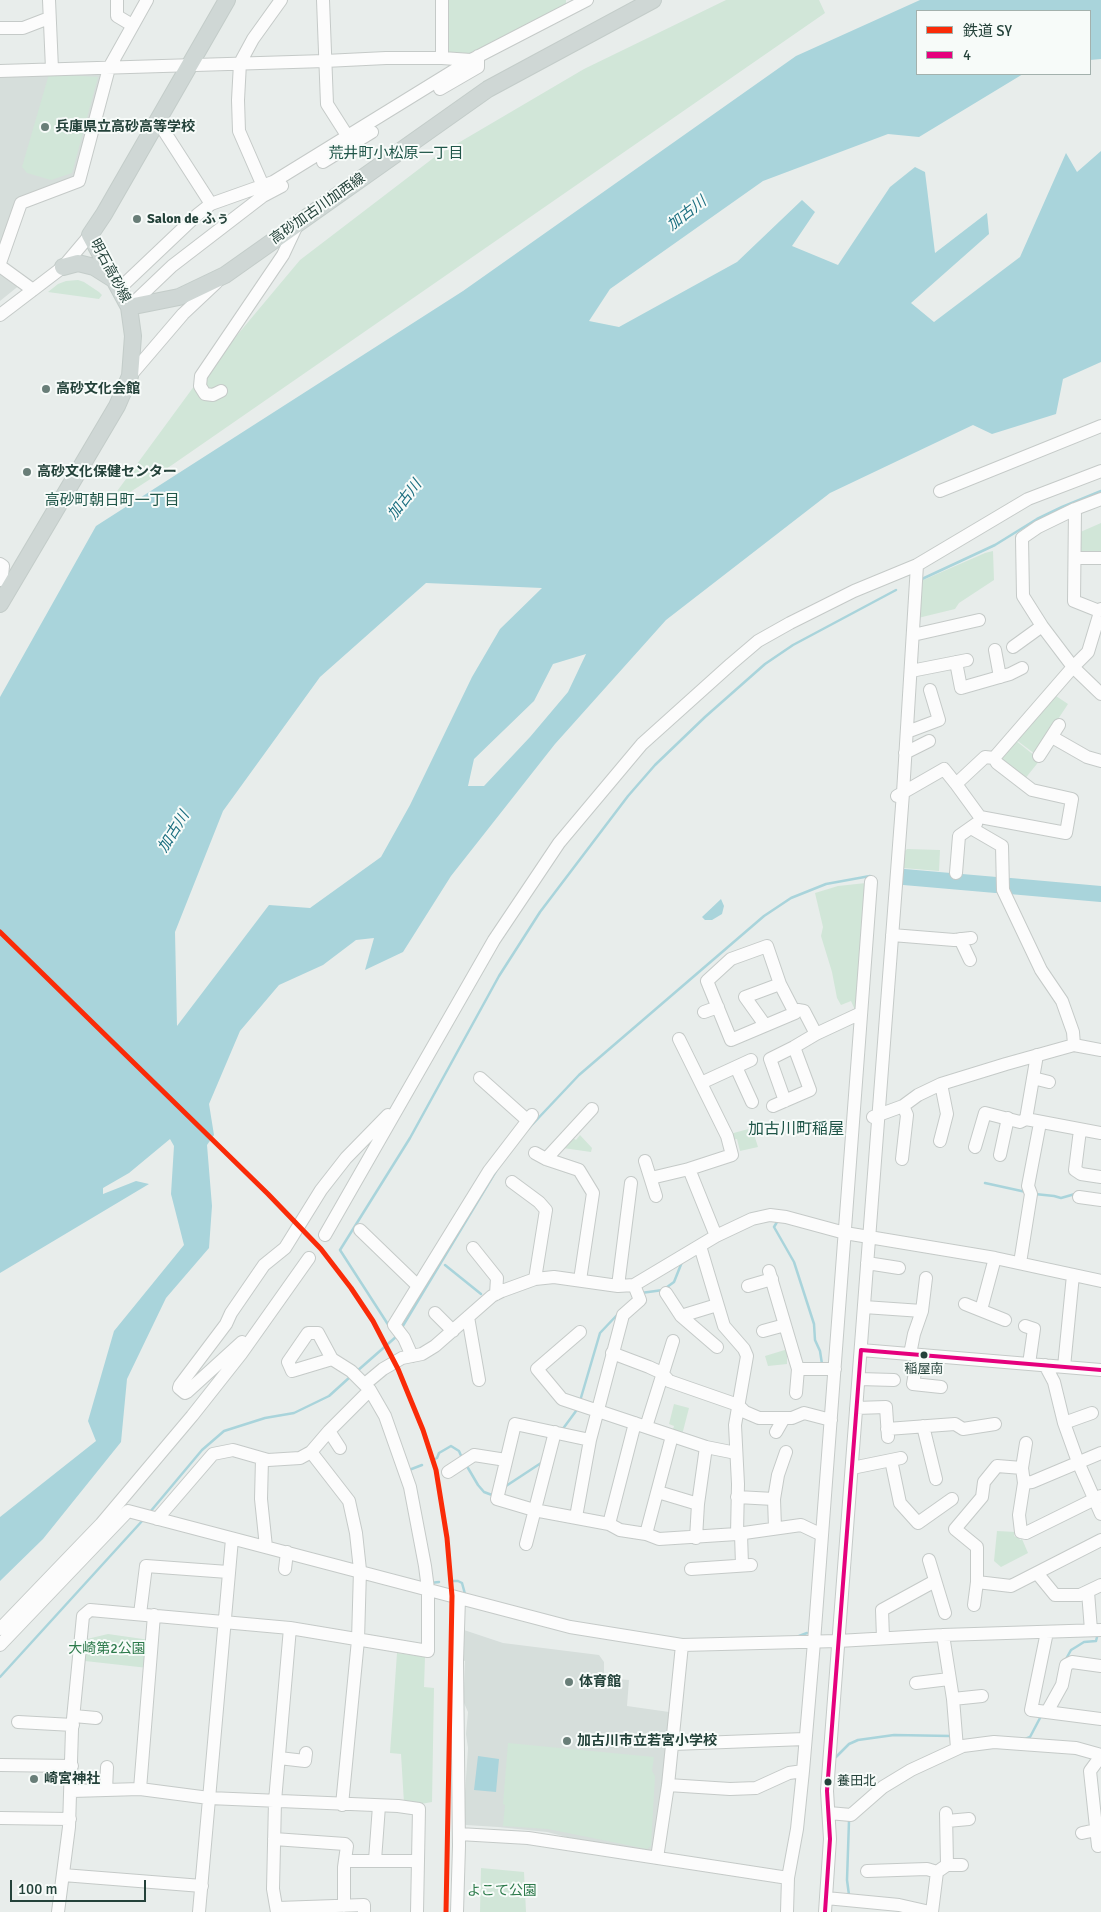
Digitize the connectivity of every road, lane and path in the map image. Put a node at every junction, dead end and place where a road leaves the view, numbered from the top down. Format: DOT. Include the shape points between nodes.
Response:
graph roads {
  1 [pos="49,0"];
  2 [pos="117,0"];
  3 [pos="147,0"];
  4 [pos="227,0"];
  5 [pos="281,0"];
  6 [pos="323,0"];
  7 [pos="442,0"];
  8 [pos="587,0"];
  9 [pos="653,0"];
  10 [pos="572,4"];
  11 [pos="49,18"];
  12 [pos="132,25"];
  13 [pos="0,28"];
  14 [pos="442,58"];
  15 [pos="475,58"];
  16 [pos="325,61"];
  17 [pos="240,63"];
  18 [pos="190,64"];
  19 [pos="110,68"];
  20 [pos="52,69"];
  21 [pos="0,71"];
  22 [pos="158,120"];
  23 [pos="348,137"];
  24 [pos="263,186"];
  25 [pos="212,204"];
  26 [pos="298,223"];
  27 [pos="90,235"];
  28 [pos="0,264"];
  29 [pos="63,267"];
  30 [pos="225,275"];
  31 [pos="116,284"];
  32 [pos="33,290"];
  33 [pos="129,307"];
  34 [pos="0,315"];
  35 [pos="130,376"];
  36 [pos="221,391"];
  37 [pos="1101,426"];
  38 [pos="1101,471"];
  39 [pos="940,491"];
  40 [pos="1101,499"];
  41 [pos="1075,509"];
  42 [pos="1075,558"];
  43 [pos="1101,558"];
  44 [pos="0,564"];
  45 [pos="917,565"];
  46 [pos="0,580"];
  47 [pos="0,604"];
  48 [pos="1100,610"];
  49 [pos="979,620"];
  50 [pos="1042,626"];
  51 [pos="913,635"];
  52 [pos="1014,647"];
  53 [pos="994,650"];
  54 [pos="1073,667"];
  55 [pos="1022,668"];
  56 [pos="910,671"];
  57 [pos="1000,677"];
  58 [pos="930,690"];
  59 [pos="1101,694"];
  60 [pos="1059,725"];
  61 [pos="907,732"];
  62 [pos="1052,737"];
  63 [pos="929,742"];
  64 [pos="905,753"];
  65 [pos="1039,756"];
  66 [pos="994,758"];
  67 [pos="1101,762"];
  68 [pos="956,784"];
  69 [pos="900,795"];
  70 [pos="980,817"];
  71 [pos="971,828"];
  72 [pos="956,873"];
  73 [pos="871,882"];
  74 [pos="892,935"];
  75 [pos="970,960"];
  76 [pos="780,984"];
  77 [pos="718,1007"];
  78 [pos="704,1012"];
  79 [pos="794,1013"];
  80 [pos="861,1013"];
  81 [pos="765,1025"];
  82 [pos="816,1034"];
  83 [pos="679,1039"];
  84 [pos="1074,1045"];
  85 [pos="794,1047"];
  86 [pos="1101,1050"];
  87 [pos="1037,1056"];
  88 [pos="751,1060"];
  89 [pos="736,1067"];
  90 [pos="480,1078"];
  91 [pos="1033,1078"];
  92 [pos="1049,1082"];
  93 [pos="701,1083"];
  94 [pos="941,1084"];
  95 [pos="402,1101"];
  96 [pos="785,1101"];
  97 [pos="752,1102"];
  98 [pos="773,1106"];
  99 [pos="903,1106"];
  100 [pos="592,1109"];
  101 [pos="876,1116"];
  102 [pos="1008,1118"];
  103 [pos="1026,1119"];
  104 [pos="1040,1123"];
  105 [pos="1080,1130"];
  106 [pos="1101,1133"];
  107 [pos="980,1140"];
  108 [pos="940,1142"];
  109 [pos="1000,1155"];
  110 [pos="902,1159"];
  111 [pos="645,1162"];
  112 [pos="689,1168"];
  113 [pos="1101,1177"];
  114 [pos="651,1178"];
  115 [pos="631,1183"];
  116 [pos="515,1188"];
  117 [pos="656,1196"];
  118 [pos="1079,1197"];
  119 [pos="1101,1200"];
  120 [pos="367,1232"];
  121 [pos="845,1233"];
  122 [pos="325,1235"];
  123 [pos="716,1236"];
  124 [pos="868,1236"];
  125 [pos="701,1249"];
  126 [pos="474,1255"];
  127 [pos="309,1258"];
  128 [pos="995,1258"];
  129 [pos="1020,1263"];
  130 [pos="866,1264"];
  131 [pos="899,1268"];
  132 [pos="1074,1275"];
  133 [pos="926,1278"];
  134 [pos="535,1279"];
  135 [pos="580,1280"];
  136 [pos="1101,1281"];
  137 [pos="634,1285"];
  138 [pos="418,1286"];
  139 [pos="618,1286"];
  140 [pos="748,1286"];
  141 [pos="666,1293"];
  142 [pos="496,1294"];
  143 [pos="965,1304"];
  144 [pos="717,1305"];
  145 [pos="864,1308"];
  146 [pos="980,1310"];
  147 [pos="922,1311"];
  148 [pos="435,1313"];
  149 [pos="681,1316"];
  150 [pos="468,1317"];
  151 [pos="1005,1320"];
  152 [pos="786,1325"];
  153 [pos="1025,1326"];
  154 [pos="453,1330"];
  155 [pos="763,1331"];
  156 [pos="580,1332"];
  157 [pos="252,1338"];
  158 [pos="673,1340"];
  159 [pos="717,1347"];
  160 [pos="861,1350"];
  161 [pos="612,1353"];
  162 [pos="914,1355"];
  163 [pos="412,1356"];
  164 [pos="332,1359"];
  165 [pos="1029,1364"];
  166 [pos="1045,1365"];
  167 [pos="1064,1367"];
  168 [pos="798,1369"];
  169 [pos="835,1370"];
  170 [pos="1101,1370"];
  171 [pos="662,1374"];
  172 [pos="859,1379"];
  173 [pos="479,1380"];
  174 [pos="894,1380"];
  175 [pos="361,1381"];
  176 [pos="941,1388"];
  177 [pos="796,1393"];
  178 [pos="738,1405"];
  179 [pos="856,1408"];
  180 [pos="596,1412"];
  181 [pos="1092,1413"];
  182 [pos="784,1418"];
  183 [pos="832,1420"];
  184 [pos="1064,1423"];
  185 [pos="995,1424"];
  186 [pos="641,1425"];
  187 [pos="923,1426"];
  188 [pos="329,1432"];
  189 [pos="554,1432"];
  190 [pos="776,1432"];
  191 [pos="672,1436"];
  192 [pos="590,1440"];
  193 [pos="1026,1443"];
  194 [pos="706,1447"];
  195 [pos="340,1448"];
  196 [pos="312,1452"];
  197 [pos="736,1453"];
  198 [pos="1101,1453"];
  199 [pos="262,1458"];
  200 [pos="780,1459"];
  201 [pos="506,1460"];
  202 [pos="1078,1462"];
  203 [pos="852,1468"];
  204 [pos="1022,1468"];
  205 [pos="448,1472"];
  206 [pos="936,1479"];
  207 [pos="1024,1483"];
  208 [pos="658,1492"];
  209 [pos="737,1497"];
  210 [pos="1098,1497"];
  211 [pos="774,1499"];
  212 [pos="952,1499"];
  213 [pos="698,1504"];
  214 [pos="534,1510"];
  215 [pos="1101,1514"];
  216 [pos="576,1517"];
  217 [pos="157,1519"];
  218 [pos="609,1524"];
  219 [pos="775,1528"];
  220 [pos="646,1534"];
  221 [pos="739,1534"];
  222 [pos="822,1535"];
  223 [pos="696,1538"];
  224 [pos="232,1539"];
  225 [pos="1101,1540"];
  226 [pos="526,1544"];
  227 [pos="266,1547"];
  228 [pos="287,1552"];
  229 [pos="929,1560"];
  230 [pos="285,1569"];
  231 [pos="691,1569"];
  232 [pos="360,1570"];
  233 [pos="228,1572"];
  234 [pos="1037,1573"];
  235 [pos="935,1581"];
  236 [pos="977,1582"];
  237 [pos="1101,1585"];
  238 [pos="428,1590"];
  239 [pos="1088,1592"];
  240 [pos="459,1598"];
  241 [pos="974,1605"];
  242 [pos="945,1613"];
  243 [pos="140,1614"];
  244 [pos="154,1615"];
  245 [pos="223,1622"];
  246 [pos="290,1628"];
  247 [pos="0,1629"];
  248 [pos="1096,1630"];
  249 [pos="1047,1632"];
  250 [pos="943,1635"];
  251 [pos="883,1638"];
  252 [pos="358,1640"];
  253 [pos="838,1641"];
  254 [pos="814,1642"];
  255 [pos="0,1645"];
  256 [pos="682,1645"];
  257 [pos="1101,1666"];
  258 [pos="949,1679"];
  259 [pos="916,1682"];
  260 [pos="982,1696"];
  261 [pos="953,1699"];
  262 [pos="1047,1712"];
  263 [pos="96,1718"];
  264 [pos="1101,1720"];
  265 [pos="73,1721"];
  266 [pos="18,1722"];
  267 [pos="806,1739"];
  268 [pos="673,1744"];
  269 [pos="957,1748"];
  270 [pos="306,1753"];
  271 [pos="1101,1755"];
  272 [pos="279,1758"];
  273 [pos="0,1765"];
  274 [pos="72,1766"];
  275 [pos="107,1767"];
  276 [pos="803,1771"];
  277 [pos="668,1785"];
  278 [pos="140,1789"];
  279 [pos="106,1790"];
  280 [pos="72,1791"];
  281 [pos="210,1798"];
  282 [pos="275,1801"];
  283 [pos="342,1805"];
  284 [pos="379,1806"];
  285 [pos="829,1813"];
  286 [pos="0,1818"];
  287 [pos="70,1819"];
  288 [pos="970,1819"];
  289 [pos="1096,1830"];
  290 [pos="1082,1832"];
  291 [pos="459,1834"];
  292 [pos="274,1839"];
  293 [pos="1098,1846"];
  294 [pos="657,1858"];
  295 [pos="375,1860"];
  296 [pos="345,1861"];
  297 [pos="418,1861"];
  298 [pos="962,1865"];
  299 [pos="942,1869"];
  300 [pos="867,1871"];
  301 [pos="63,1875"];
  302 [pos="788,1878"];
  303 [pos="202,1886"];
  304 [pos="826,1898"];
  305 [pos="344,1906"];
  306 [pos="851,1906"];
  307 [pos="890,1908"];
  308 [pos="277,1910"];
  309 [pos="58,1912"];
  310 [pos="199,1912"];
  311 [pos="364,1912"];
  312 [pos="417,1912"];
  313 [pos="457,1912"];
  314 [pos="787,1912"];
  315 [pos="825,1912"];
  316 [pos="931,1912"];
  1 -- 11 [label="street"];
  2 -- 12 [label="street" via="117,16"];
  3 -- 12 [label="street"];
  4 -- 18 [label="main road, 明石高砂線"];
  5 -- 17 [label="street"];
  6 -- 16 [label="street"];
  7 -- 14 [label="street"];
  8 -- 10 [label="street"];
  9 -- 26 [label="main road, 高砂加古川加西線" via="488,89"];
  10 -- 15 [label="street"];
  11 -- 13 [label="street" via="23,28"];
  11 -- 20 [label="street"];
  12 -- 19 [label="street"];
  14 -- 15 [label="street"];
  14 -- 16 [label="street"];
  15 -- 23 [label="street"];
  15 -- 33 [label="street" via="478,67 402,111 348,148 263,196 172,266"];
  16 -- 17 [label="street"];
  16 -- 23 [label="street" via="326,104"];
  17 -- 18 [label="street"];
  17 -- 24 [label="street" via="239,131"];
  18 -- 19 [label="street"];
  18 -- 22 [label="main road, 明石高砂線"];
  19 -- 20 [label="street"];
  19 -- 28 [label="street" via="79,180 21,203"];
  20 -- 21 [label="street"];
  22 -- 25 [label="street"];
  22 -- 27 [label="main road, 明石高砂線"];
  23 -- 24 [label="street"];
  24 -- 25 [label="street"];
  25 -- 31 [label="street"];
  26 -- 30 [label="main road, 高砂加古川加西線"];
  26 -- 36 [label="street" via="283,255 200,376 204,394 213,395"];
  27 -- 29 [label="street"];
  27 -- 31 [label="main road, 明石高砂線"];
  28 -- 32 [label="street"];
  29 -- 31 [label="main road" via="78,263 94,267"];
  29 -- 32 [label="street"];
  30 -- 33 [label="main road, 高砂加古川加西線" via="179,297"];
  30 -- 35 [label="street" via="183,314"];
  31 -- 33 [label="main road, 明石高砂線"];
  32 -- 34 [label="street"];
  33 -- 35 [label="main road, 明石高砂線" via="133,336"];
  35 -- 47 [label="main road, 明石高砂線" via="117,406"];
  37 -- 39 [label="street"];
  38 -- 45 [label="street" via="1028,499"];
  40 -- 41 [label="street"];
  41 -- 42 [label="street"];
  41 -- 50 [label="street" via="1022,538 1023,596"];
  42 -- 43 [label="street"];
  42 -- 48 [label="street" via="1074,601"];
  44 -- 46 [label="street" via="3,566"];
  45 -- 51 [label="street"];
  45 -- 95 [label="street" via="854,591 758,641 642,744 559,843 494,940"];
  48 -- 54 [label="street" via="1088,652"];
  49 -- 51 [label="street"];
  50 -- 52 [label="street"];
  50 -- 54 [label="street"];
  51 -- 56 [label="street"];
  53 -- 57 [label="street"];
  54 -- 59 [label="street"];
  54 -- 66 [label="street"];
  55 -- 57 [label="street"];
  56 -- 57 [label="street" via="961,661 961,688"];
  56 -- 61 [label="street"];
  58 -- 61 [label="street" via="939,720"];
  60 -- 62 [label="street"];
  61 -- 64 [label="street"];
  62 -- 65 [label="street"];
  62 -- 67 [label="street"];
  63 -- 64 [label="street"];
  64 -- 69 [label="street"];
  66 -- 68 [label="street" via="985,757"];
  66 -- 70 [label="street" via="1032,790 1072,799 1066,832"];
  68 -- 69 [label="street" via="944,769"];
  68 -- 70 [label="street"];
  69 -- 74 [label="street"];
  70 -- 71 [label="street"];
  71 -- 72 [label="street" via="959,836 954,852"];
  71 -- 84 [label="street" via="1002,846 1003,890 1037,963 1062,1001"];
  73 -- 80 [label="street"];
  74 -- 75 [label="street" via="966,939"];
  74 -- 101 [label="street"];
  76 -- 77 [label="street" via="766,946 731,959 707,981"];
  76 -- 79 [label="street"];
  76 -- 81 [label="street" via="745,997"];
  77 -- 78 [label="street"];
  77 -- 81 [label="street" via="731,1040"];
  79 -- 81 [label="street"];
  79 -- 82 [label="street" via="804,1011"];
  80 -- 82 [label="street"];
  80 -- 121 [label="street"];
  82 -- 85 [label="street"];
  83 -- 93 [label="street"];
  84 -- 86 [label="street"];
  84 -- 87 [label="street"];
  85 -- 96 [label="street" via="770,1059"];
  85 -- 96 [label="street" via="810,1090"];
  87 -- 91 [label="street"];
  87 -- 94 [label="street"];
  88 -- 89 [label="street"];
  89 -- 93 [label="street"];
  89 -- 97 [label="street"];
  90 -- 138 [label="street" via="529,1117 489,1171"];
  91 -- 92 [label="street"];
  91 -- 103 [label="street" via="1026,1101"];
  93 -- 112 [label="street" via="728,1136 732,1155"];
  94 -- 99 [label="street"];
  94 -- 108 [label="street" via="947,1114 939,1127"];
  95 -- 122 [label="street"];
  95 -- 157 [label="street" via="346,1158 321,1190 284,1248 264,1264 226,1324 179,1388 187,1392 242,1342"];
  96 -- 98 [label="street"];
  99 -- 101 [label="street"];
  99 -- 110 [label="street" via="907,1115 899,1144"];
  100 -- 135 [label="street" via="541,1156 580,1170 593,1193"];
  101 -- 124 [label="street"];
  102 -- 103 [label="street" via="1020,1122"];
  102 -- 107 [label="street" via="984,1113"];
  102 -- 109 [label="street"];
  103 -- 104 [label="street"];
  104 -- 105 [label="street"];
  104 -- 129 [label="street" via="1028,1186 1031,1194"];
  105 -- 106 [label="street"];
  105 -- 113 [label="street" via="1075,1170"];
  111 -- 114 [label="street"];
  112 -- 114 [label="street"];
  112 -- 123 [label="street"];
  114 -- 117 [label="street"];
  115 -- 139 [label="street"];
  116 -- 134 [label="street" via="546,1210"];
  118 -- 119 [label="street"];
  120 -- 138 [label="street" via="397,1259"];
  121 -- 123 [label="street" via="777,1215 752,1219"];
  121 -- 124 [label="street"];
  121 -- 169 [label="street"];
  123 -- 125 [label="street"];
  124 -- 128 [label="street"];
  124 -- 130 [label="street"];
  125 -- 137 [label="street"];
  125 -- 144 [label="street"];
  126 -- 142 [label="street" via="497,1278"];
  127 -- 157 [label="street"];
  128 -- 129 [label="street"];
  128 -- 146 [label="street"];
  129 -- 132 [label="street"];
  130 -- 131 [label="street"];
  130 -- 145 [label="street"];
  132 -- 136 [label="street"];
  132 -- 167 [label="street"];
  133 -- 147 [label="street"];
  134 -- 135 [label="street"];
  134 -- 142 [label="street"];
  135 -- 139 [label="street"];
  137 -- 139 [label="street"];
  137 -- 161 [label="street" via="640,1300 623,1315"];
  138 -- 163 [label="street" via="394,1325"];
  140 -- 152 [label="street" via="771,1275"];
  141 -- 149 [label="street"];
  142 -- 150 [label="street"];
  143 -- 146 [label="street"];
  144 -- 149 [label="street"];
  144 -- 178 [label="street" via="724,1326 747,1356"];
  145 -- 147 [label="street"];
  145 -- 160 [label="street"];
  146 -- 151 [label="street"];
  147 -- 162 [label="street" via="914,1334"];
  148 -- 154 [label="street"];
  149 -- 159 [label="street"];
  150 -- 154 [label="street"];
  150 -- 173 [label="street" via="472,1362"];
  152 -- 155 [label="street"];
  152 -- 168 [label="street"];
  153 -- 165 [label="street" via="1034,1328"];
  154 -- 163 [label="street" via="422,1354"];
  156 -- 180 [label="street" via="566,1351 537,1369 562,1399"];
  157 -- 247 [label="street" via="192,1416 101,1524"];
  158 -- 171 [label="street"];
  160 -- 162 [label="street"];
  160 -- 172 [label="street"];
  161 -- 171 [label="street"];
  161 -- 180 [label="street"];
  162 -- 165 [label="street"];
  162 -- 176 [label="street" via="913,1384"];
  163 -- 175 [label="street" via="402,1358"];
  164 -- 175 [label="street"];
  165 -- 166 [label="street"];
  166 -- 167 [label="street"];
  166 -- 184 [label="street" via="1054,1382"];
  167 -- 170 [label="street"];
  168 -- 169 [label="street"];
  168 -- 177 [label="street"];
  169 -- 183 [label="street"];
  171 -- 178 [label="street" via="669,1381"];
  171 -- 186 [label="street"];
  172 -- 174 [label="street"];
  172 -- 179 [label="street"];
  175 -- 188 [label="street"];
  175 -- 238 [label="street" via="385,1416 410,1488"];
  178 -- 182 [label="street" via="759,1418"];
  178 -- 197 [label="street"];
  179 -- 187 [label="street" via="891,1407 888,1433"];
  179 -- 203 [label="street"];
  180 -- 186 [label="street"];
  180 -- 192 [label="street"];
  181 -- 184 [label="street"];
  182 -- 183 [label="street" via="804,1413"];
  182 -- 190 [label="street"];
  183 -- 222 [label="street"];
  184 -- 202 [label="street"];
  185 -- 187 [label="street" via="964,1435 955,1424"];
  186 -- 191 [label="street"];
  186 -- 218 [label="street"];
  187 -- 206 [label="street" via="936,1460"];
  188 -- 195 [label="street"];
  188 -- 196 [label="street"];
  189 -- 192 [label="street"];
  189 -- 201 [label="street" via="515,1424"];
  189 -- 214 [label="street"];
  191 -- 194 [label="street"];
  191 -- 208 [label="street"];
  192 -- 216 [label="street"];
  193 -- 204 [label="street"];
  194 -- 197 [label="street"];
  194 -- 213 [label="street"];
  196 -- 199 [label="street" via="300,1458"];
  196 -- 232 [label="street" via="349,1501"];
  197 -- 209 [label="street"];
  198 -- 202 [label="street"];
  199 -- 217 [label="street" via="233,1450 213,1454"];
  199 -- 227 [label="street" via="261,1499"];
  200 -- 211 [label="street"];
  201 -- 205 [label="street" via="474,1455"];
  201 -- 214 [label="street" via="497,1499"];
  202 -- 207 [label="street"];
  202 -- 210 [label="street"];
  203 -- 212 [label="street" via="896,1460 900,1503 918,1523"];
  203 -- 253 [label="street"];
  204 -- 207 [label="street"];
  204 -- 236 [label="street" via="997,1466 984,1482 982,1496 955,1529 977,1547"];
  207 -- 210 [label="street" via="1019,1515 1021,1532 1026,1533"];
  208 -- 213 [label="street"];
  208 -- 220 [label="street"];
  209 -- 211 [label="street"];
  209 -- 221 [label="street"];
  210 -- 215 [label="street"];
  211 -- 219 [label="street"];
  213 -- 223 [label="street"];
  214 -- 216 [label="street"];
  214 -- 226 [label="street"];
  216 -- 218 [label="street"];
  217 -- 224 [label="street"];
  217 -- 255 [label="street" via="128,1510"];
  218 -- 220 [label="street" via="620,1530"];
  219 -- 221 [label="street"];
  219 -- 222 [label="street" via="801,1525"];
  220 -- 223 [label="street" via="659,1539"];
  221 -- 223 [label="street"];
  221 -- 231 [label="street" via="746,1565 714,1563"];
  222 -- 254 [label="street"];
  224 -- 227 [label="street"];
  224 -- 233 [label="street"];
  225 -- 234 [label="street"];
  227 -- 228 [label="street"];
  228 -- 230 [label="street"];
  228 -- 232 [label="street"];
  229 -- 235 [label="street"];
  232 -- 238 [label="street"];
  232 -- 252 [label="street"];
  233 -- 243 [label="street" via="146,1566"];
  233 -- 245 [label="street"];
  234 -- 236 [label="street" via="1011,1586"];
  234 -- 239 [label="street" via="1055,1595"];
  235 -- 242 [label="street"];
  235 -- 251 [label="street" via="882,1610"];
  236 -- 241 [label="street"];
  237 -- 239 [label="street"];
  238 -- 240 [label="street"];
  238 -- 252 [label="street" via="428,1651"];
  239 -- 248 [label="street"];
  240 -- 256 [label="street" via="570,1627"];
  240 -- 291 [label="street"];
  243 -- 244 [label="street"];
  243 -- 265 [label="street" via="90,1610 83,1616"];
  244 -- 245 [label="street"];
  244 -- 278 [label="street"];
  245 -- 246 [label="street"];
  245 -- 281 [label="street"];
  246 -- 252 [label="street"];
  246 -- 272 [label="street"];
  248 -- 249 [label="street"];
  249 -- 250 [label="street"];
  249 -- 262 [label="street" via="1031,1710"];
  250 -- 251 [label="street"];
  250 -- 258 [label="street"];
  251 -- 253 [label="street"];
  252 -- 283 [label="street"];
  253 -- 254 [label="street"];
  253 -- 285 [label="street" via="827,1791"];
  254 -- 256 [label="street"];
  254 -- 267 [label="street"];
  256 -- 268 [label="street"];
  257 -- 262 [label="street" via="1072,1662 1066,1665 1062,1684"];
  258 -- 259 [label="street"];
  258 -- 261 [label="street"];
  260 -- 261 [label="street"];
  261 -- 269 [label="street"];
  262 -- 264 [label="street"];
  263 -- 265 [label="street"];
  265 -- 266 [label="street"];
  265 -- 274 [label="street"];
  267 -- 268 [label="street"];
  267 -- 276 [label="street"];
  268 -- 277 [label="street"];
  269 -- 271 [label="street" via="994,1742 1076,1748"];
  269 -- 285 [label="street" via="882,1787 851,1815"];
  270 -- 272 [label="street" via="305,1761"];
  271 -- 289 [label="street" via="1090,1771"];
  272 -- 282 [label="street"];
  273 -- 274 [label="street"];
  274 -- 280 [label="street"];
  275 -- 279 [label="street"];
  276 -- 277 [label="street" via="789,1773 756,1788"];
  276 -- 302 [label="street"];
  277 -- 294 [label="street"];
  278 -- 279 [label="street"];
  278 -- 281 [label="street"];
  279 -- 280 [label="street"];
  280 -- 287 [label="street"];
  281 -- 282 [label="street"];
  281 -- 303 [label="street"];
  282 -- 283 [label="street"];
  282 -- 292 [label="street"];
  283 -- 284 [label="street"];
  284 -- 295 [label="street"];
  284 -- 297 [label="street" via="419,1809"];
  285 -- 304 [label="street"];
  286 -- 287 [label="street"];
  287 -- 301 [label="street"];
  288 -- 299 [label="street" via="946,1817"];
  289 -- 290 [label="street"];
  289 -- 293 [label="street"];
  291 -- 294 [label="street" via="528,1838"];
  291 -- 313 [label="street"];
  292 -- 296 [label="street" via="345,1844 348,1846"];
  292 -- 308 [label="street" via="273,1889"];
  294 -- 302 [label="street"];
  295 -- 296 [label="street"];
  295 -- 297 [label="street"];
  296 -- 305 [label="street"];
  297 -- 312 [label="street"];
  298 -- 299 [label="street"];
  299 -- 300 [label="street" via="889,1864"];
  299 -- 316 [label="street"];
  301 -- 303 [label="street"];
  301 -- 309 [label="street"];
  302 -- 314 [label="street"];
  303 -- 310 [label="street"];
  304 -- 306 [label="street"];
  304 -- 315 [label="street"];
  305 -- 308 [label="street"];
  305 -- 311 [label="street" via="364,1905"];
  306 -- 307 [label="street"];
  307 -- 316 [label="street" via="916,1908"];
}
